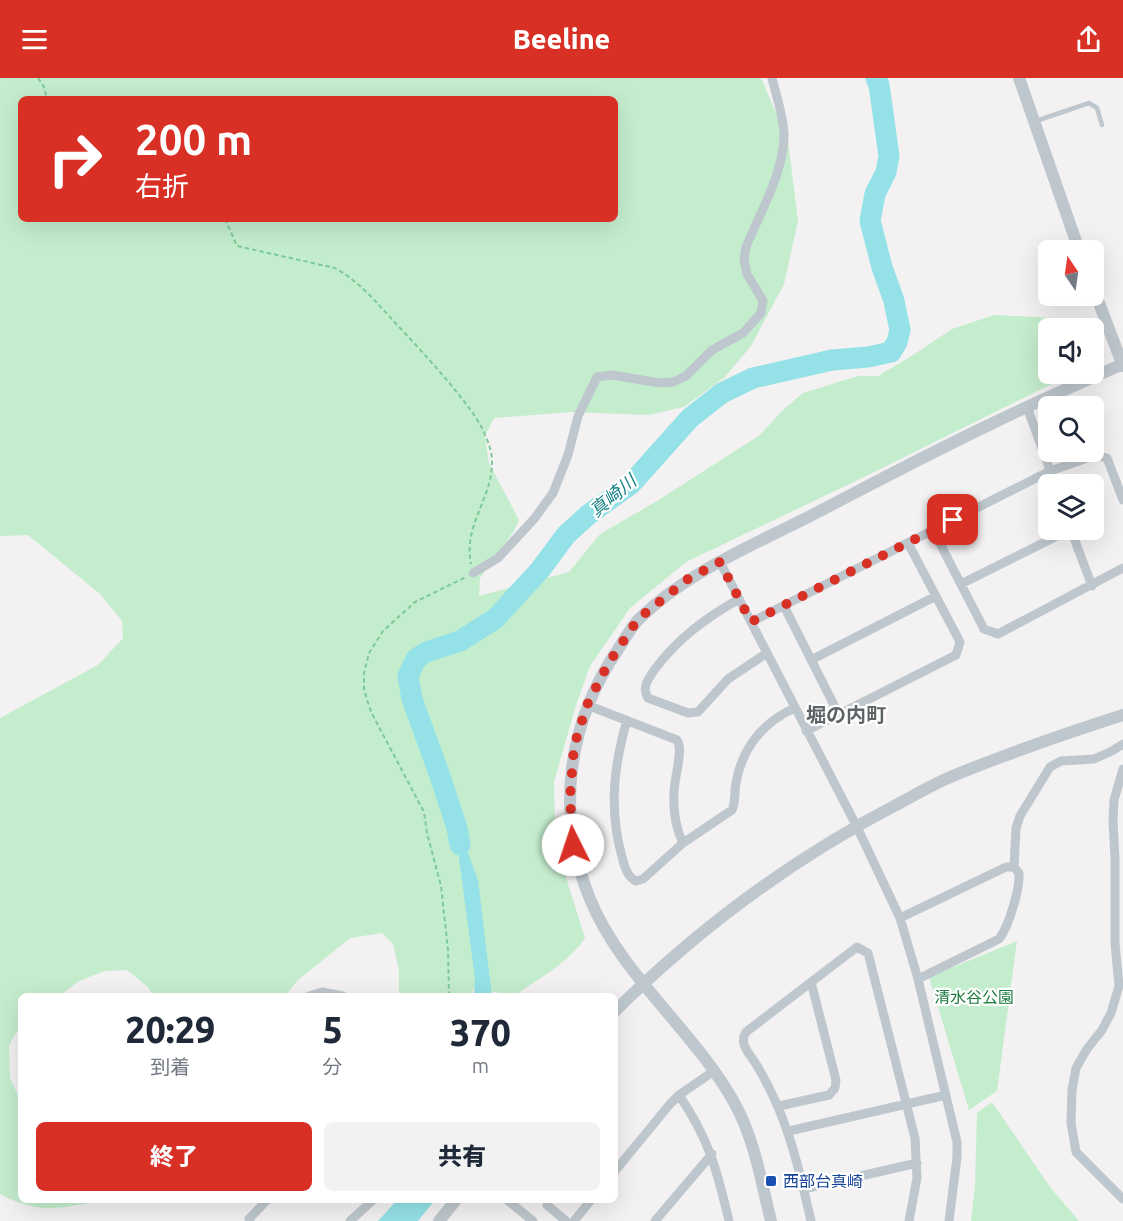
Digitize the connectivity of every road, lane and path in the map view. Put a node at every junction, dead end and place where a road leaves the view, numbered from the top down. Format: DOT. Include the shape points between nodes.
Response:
graph roads {
  1 [pos="38,78"];
  2 [pos="772,78"];
  3 [pos="1018,78"];
  4 [pos="46,96"];
  5 [pos="1034,122"];
  6 [pos="1102,125"];
  7 [pos="226,222"];
  8 [pos="1075,240"];
  9 [pos="1100,306"];
  10 [pos="1123,364"];
  11 [pos="1027,406"];
  12 [pos="1050,471"];
  13 [pos="1051,474"];
  14 [pos="1123,500"];
  15 [pos="933,530"];
  16 [pos="1050,540"];
  17 [pos="1074,540"];
  18 [pos="908,543"];
  19 [pos="720,562"];
  20 [pos="1123,568"];
  21 [pos="473,573"];
  22 [pos="961,584"];
  23 [pos="1092,586"];
  24 [pos="936,597"];
  25 [pos="739,599"];
  26 [pos="784,606"];
  27 [pos="751,622"];
  28 [pos="767,653"];
  29 [pos="811,660"];
  30 [pos="587,705"];
  31 [pos="794,708"];
  32 [pos="839,715"];
  33 [pos="1123,715"];
  34 [pos="627,720"];
  35 [pos="806,731"];
  36 [pos="1123,744"];
  37 [pos="1123,769"];
  38 [pos="856,825"];
  39 [pos="683,843"];
  40 [pos="1014,867"];
  41 [pos="900,918"];
  42 [pos="1115,935"];
  43 [pos="1123,945"];
  44 [pos="918,979"];
  45 [pos="811,982"];
  46 [pos="644,983"];
  47 [pos="449,993"];
  48 [pos="618,1008"];
  49 [pos="714,1071"];
  50 [pos="679,1095"];
  51 [pos="946,1095"];
  52 [pos="906,1104"];
  53 [pos="779,1107"];
  54 [pos="789,1131"];
  55 [pos="712,1154"];
  56 [pos="917,1163"];
  57 [pos="618,1167"];
  58 [pos="804,1189"];
  59 [pos="1123,1199"];
  60 [pos="264,1203"];
  61 [pos="370,1203"];
  62 [pos="454,1203"];
  63 [pos="511,1203"];
  64 [pos="589,1203"];
  65 [pos="547,1205"];
  66 [pos="250,1221"];
  67 [pos="350,1221"];
  68 [pos="439,1221"];
  69 [pos="533,1221"];
  70 [pos="567,1221"];
  71 [pos="574,1221"];
  72 [pos="655,1221"];
  73 [pos="729,1221"];
  74 [pos="771,1221"];
  75 [pos="811,1221"];
  76 [pos="909,1221"];
  77 [pos="949,1221"];
  1 -- 4 [label="path"];
  2 -- 21 [label="street" via="784,131 782,153 744,259 747,274 763,301 761,313 743,333 712,350 686,376 673,382 597,377 578,416 553,493 498,558"];
  3 -- 5 [label="street"];
  5 -- 6 [label="lane" via="1089,103 1096,108"];
  5 -- 8 [label="street"];
  7 -- 21 [label="path" via="237,246 335,268 348,275 439,370 474,414 492,462 471,531 469,553"];
  9 -- 10 [label="street"];
  10 -- 11 [label="street"];
  11 -- 12 [label="street"];
  11 -- 19 [label="street"];
  12 -- 13 [label="street"];
  12 -- 14 [label="street" via="1096,455 1107,458"];
  12 -- 15 [label="street"];
  15 -- 18 [label="street"];
  15 -- 22 [label="street"];
  16 -- 22 [label="street"];
  17 -- 23 [label="street"];
  18 -- 24 [label="street"];
  18 -- 26 [label="street"];
  19 -- 25 [label="street"];
  19 -- 30 [label="street" via="688,579 638,619"];
  20 -- 23 [label="street"];
  21 -- 47 [label="path" via="415,602 399,616 369,653 364,673 364,690 371,712 424,812 441,886"];
  22 -- 23 [label="street" via="984,629 998,634"];
  24 -- 29 [label="street"];
  24 -- 32 [label="street" via="960,642 956,655"];
  25 -- 27 [label="street"];
  25 -- 28 [label="street" via="678,641 650,676 644,686 645,695 695,713 728,679"];
  26 -- 27 [label="street"];
  26 -- 29 [label="street"];
  27 -- 28 [label="street"];
  28 -- 31 [label="street"];
  29 -- 32 [label="street"];
  30 -- 34 [label="street"];
  30 -- 46 [label="street" via="574,746 570,798 573,845 589,897 604,928"];
  31 -- 35 [label="street"];
  31 -- 39 [label="street" via="766,725 751,744 741,764 732,810"];
  32 -- 35 [label="street"];
  33 -- 38 [label="street" via="1040,741 946,779"];
  34 -- 39 [label="street" via="680,743 674,794 675,820"];
  34 -- 39 [label="street" via="616,762 614,804 619,846 630,877 636,881 643,879"];
  35 -- 38 [label="street"];
  36 -- 40 [label="street" via="1094,759 1061,760 1050,767 1016,828"];
  37 -- 42 [label="street" via="1114,800"];
  38 -- 41 [label="street"];
  38 -- 46 [label="street" via="769,880"];
  40 -- 41 [label="street" via="1006,867"];
  40 -- 44 [label="street" via="1019,873 1019,886 1002,935"];
  41 -- 44 [label="street"];
  42 -- 43 [label="street"];
  42 -- 59 [label="street" via="1119,986 1112,1013 1076,1068 1071,1123 1076,1152"];
  44 -- 51 [label="street"];
  45 -- 52 [label="street" via="857,947 868,953"];
  45 -- 53 [label="street" via="743,1036 744,1046"];
  45 -- 53 [label="street" via="836,1085 829,1095"];
  46 -- 48 [label="street"];
  46 -- 49 [label="street"];
  49 -- 50 [label="street"];
  49 -- 74 [label="street" via="754,1147"];
  50 -- 55 [label="street"];
  50 -- 57 [label="street"];
  51 -- 52 [label="street"];
  51 -- 77 [label="street" via="957,1142"];
  52 -- 54 [label="street"];
  52 -- 56 [label="street"];
  53 -- 54 [label="street"];
  54 -- 58 [label="street"];
  55 -- 72 [label="street"];
  55 -- 73 [label="street"];
  56 -- 58 [label="street"];
  56 -- 76 [label="street"];
  58 -- 75 [label="street"];
  60 -- 66 [label="street"];
  61 -- 67 [label="street"];
  62 -- 68 [label="street"];
  63 -- 69 [label="street"];
  64 -- 71 [label="street"];
  65 -- 70 [label="street"];
}
